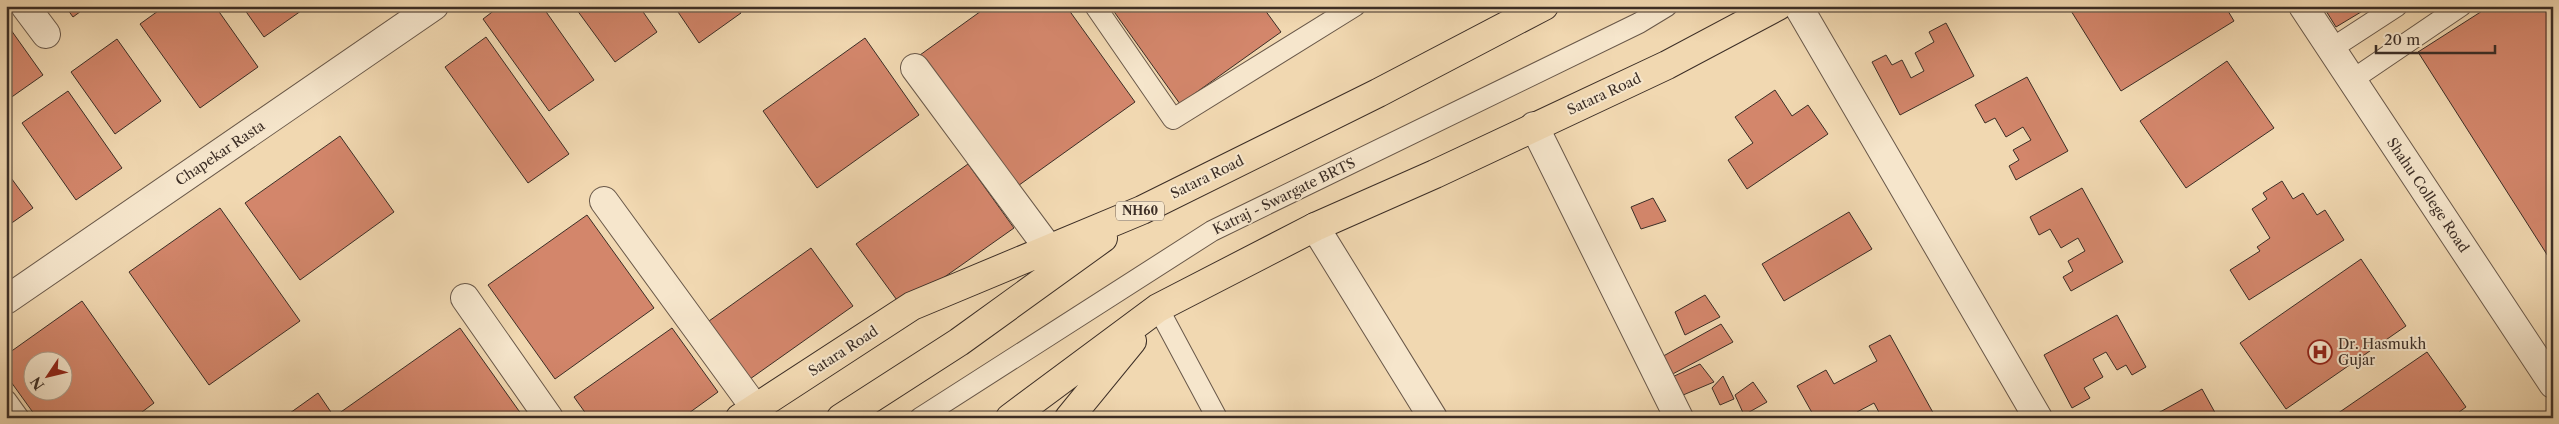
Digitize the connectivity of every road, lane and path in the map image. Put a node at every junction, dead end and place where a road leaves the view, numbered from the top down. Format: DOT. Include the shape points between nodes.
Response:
graph roads {
  1 [pos="25,6"];
  2 [pos="434,6"];
  3 [pos="1096,6"];
  4 [pos="1355,6"];
  5 [pos="1544,6"];
  6 [pos="1667,6"];
  7 [pos="1778,6"];
  8 [pos="1798,6"];
  9 [pos="2303,6"];
  10 [pos="2397,6"];
  11 [pos="2460,6"];
  12 [pos="1332,12"];
  13 [pos="46,34"];
  14 [pos="2331,48"];
  15 [pos="915,68"];
  16 [pos="2352,80"];
  17 [pos="1534,126"];
  18 [pos="604,201"];
  19 [pos="1142,210"];
  20 [pos="1315,227"];
  21 [pos="1049,249"];
  22 [pos="465,298"];
  23 [pos="6,300"];
  24 [pos="1158,308"];
  25 [pos="2551,378"];
  26 [pos="6,400"];
  27 [pos="1018,412"];
  28 [pos="748,413"];
  29 [pos="19,418"];
  30 [pos="549,418"];
  31 [pos="841,418"];
  32 [pos="920,418"];
  33 [pos="1069,418"];
  34 [pos="1217,418"];
  35 [pos="1433,418"];
  36 [pos="1679,418"];
  37 [pos="2038,418"];
  1 -- 13 [label="street"];
  2 -- 23 [label="street, Chapekar Rasta"];
  3 -- 12 [label="lane" via="1173,119"];
  4 -- 12 [label="lane"];
  5 -- 19 [label="highway, Satara Road / NH60"];
  6 -- 32 [label="lane, Katraj - Swargate BRTS" via="1639,23 1212,231"];
  7 -- 17 [label="highway, Satara Road" via="1667,65"];
  8 -- 37 [label="street"];
  9 -- 14 [label="street, Shahu College Road"];
  10 -- 14 [label="lane"];
  11 -- 16 [label="lane"];
  14 -- 16 [label="street, Shahu College Road"];
  15 -- 21 [label="street"];
  16 -- 25 [label="street, Shahu College Road"];
  17 -- 20 [label="highway, Satara Road"];
  17 -- 36 [label="street"];
  18 -- 28 [label="street"];
  19 -- 21 [label="highway, Satara Road / NH60"];
  19 -- 31 [label="highway" via="959,342"];
  20 -- 24 [label="highway, Satara Road"];
  20 -- 35 [label="street"];
  21 -- 28 [label="highway, Satara Road / NH60" via="912,306"];
  22 -- 30 [label="street"];
  24 -- 27 [label="highway"];
  24 -- 33 [label="highway"];
  24 -- 34 [label="lane"];
  26 -- 29 [label="lane"];
}
